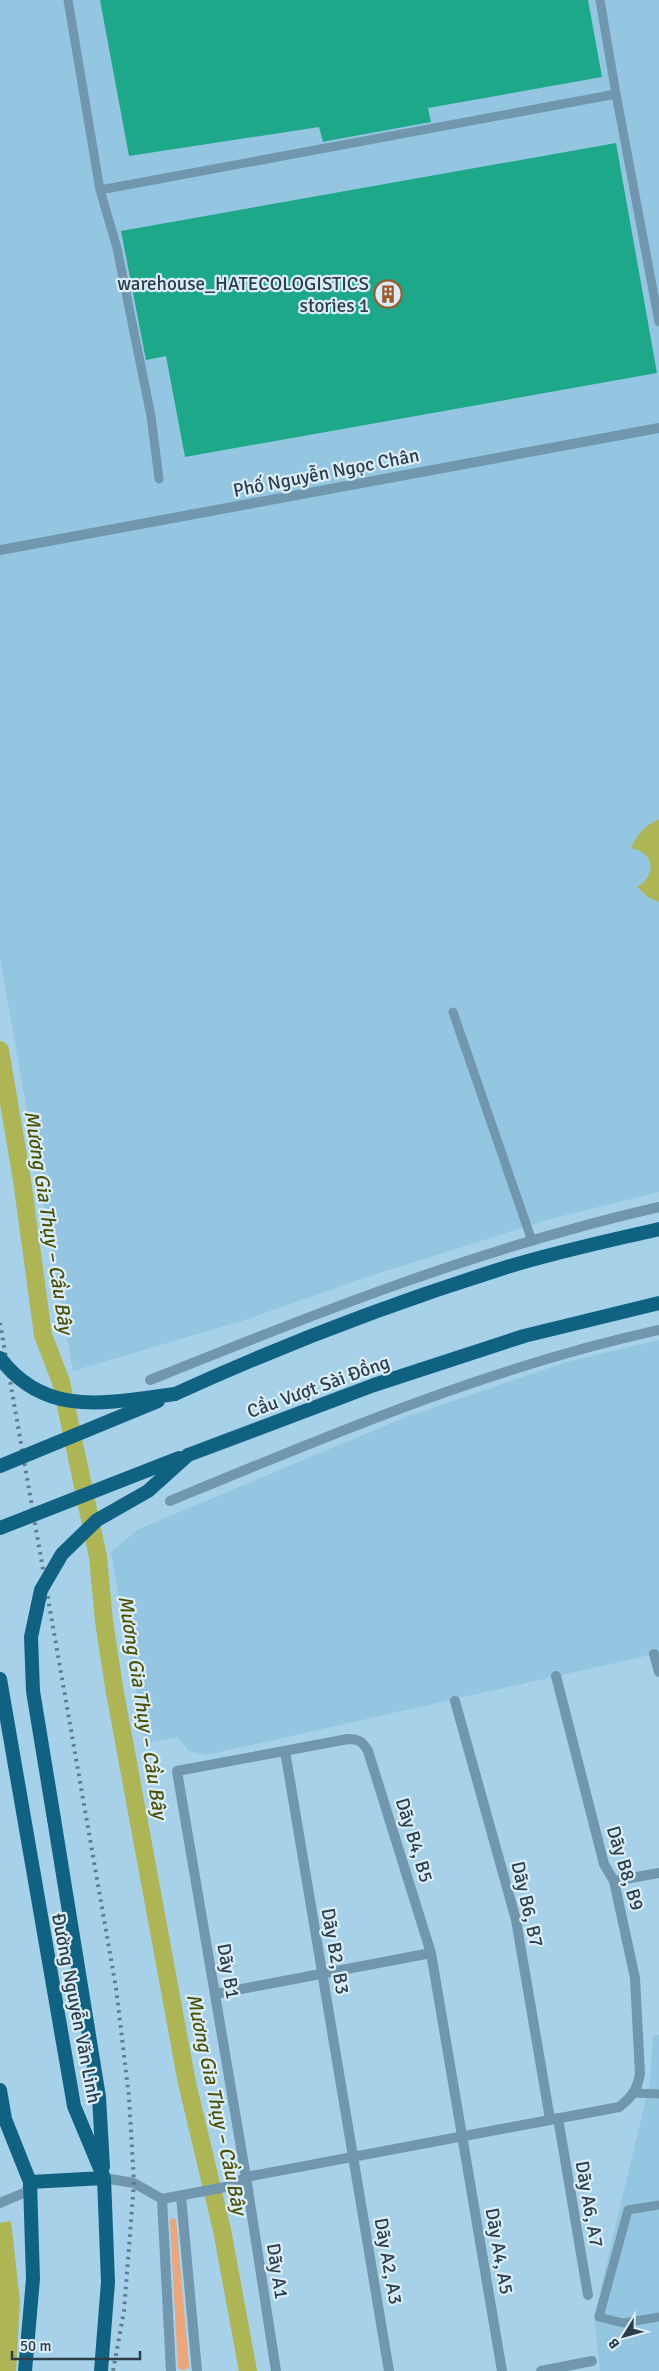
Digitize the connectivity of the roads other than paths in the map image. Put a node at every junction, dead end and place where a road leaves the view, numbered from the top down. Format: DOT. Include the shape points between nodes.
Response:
graph roads {
  1 [pos="68,0"];
  2 [pos="600,0"];
  3 [pos="616,94"];
  4 [pos="100,190"];
  5 [pos="659,322"];
  6 [pos="659,428"];
  7 [pos="160,479"];
  8 [pos="0,550"];
  9 [pos="453,1012"];
  10 [pos="659,1207"];
  11 [pos="659,1229"];
  12 [pos="532,1241"];
  13 [pos="658,1303"];
  14 [pos="659,1330"];
  15 [pos="0,1358"];
  16 [pos="150,1380"];
  17 [pos="175,1394"];
  18 [pos="188,1455"];
  19 [pos="0,1466"];
  20 [pos="170,1501"];
  21 [pos="0,1528"];
  22 [pos="654,1654"];
  23 [pos="659,1672"];
  24 [pos="556,1676"];
  25 [pos="0,1680"];
  26 [pos="456,1701"];
  27 [pos="285,1751"];
  28 [pos="178,1771"];
  29 [pos="659,1873"];
  30 [pos="614,1881"];
  31 [pos="431,1953"];
  32 [pos="322,1973"];
  33 [pos="215,1994"];
  34 [pos="0,2090"];
  35 [pos="634,2093"];
  36 [pos="659,2094"];
  37 [pos="554,2119"];
  38 [pos="463,2136"];
  39 [pos="353,2157"];
  40 [pos="246,2177"];
  41 [pos="104,2178"];
  42 [pos="30,2182"];
  43 [pos="185,2195"];
  44 [pos="162,2199"];
  45 [pos="0,2203"];
  46 [pos="659,2205"];
  47 [pos="588,2295"];
  48 [pos="659,2317"];
  49 [pos="592,2361"];
  50 [pos="25,2371"];
  51 [pos="101,2371"];
  52 [pos="171,2371"];
  53 [pos="197,2371"];
  54 [pos="276,2371"];
  55 [pos="389,2371"];
  56 [pos="502,2371"];
  57 [pos="541,2371"];
  1 -- 4 [label="lane"];
  2 -- 3 [label="lane"];
  3 -- 4 [label="lane"];
  3 -- 5 [label="lane"];
  4 -- 7 [label="lane" via="117,248 151,416"];
  6 -- 8 [label="street, Phố Nguyễn Ngọc Chân"];
  9 -- 12 [label="lane"];
  10 -- 12 [label="street"];
  11 -- 17 [label="highway" via="506,1267 354,1318 246,1361"];
  12 -- 16 [label="street" via="345,1302"];
  13 -- 18 [label="highway, Cầu Vượt Sài Đồng" via="524,1336 374,1385"];
  14 -- 20 [label="street" via="464,1385 304,1445"];
  15 -- 17 [label="highway, bridge" via="12,1374 42,1394 75,1402 110,1402"];
  17 -- 19 [label="highway, bridge"];
  18 -- 21 [label="highway, Cầu Vượt Sài Đồng, bridge"];
  18 -- 41 [label="highway, bridge" via="148,1491 97,1520 62,1554 41,1590 31,1637 33,1692 99,2097"];
  22 -- 23 [label="street"];
  24 -- 30 [label="street, Dãy B8, B9" via="604,1864"];
  25 -- 41 [label="highway, Đường Nguyễn Văn Linh" via="74,2106"];
  26 -- 37 [label="street, Dãy B6, B7" via="516,1920"];
  27 -- 28 [label="street, Dãy B4, B5"];
  27 -- 31 [label="street, Dãy B4, B5" via="348,1739 364,1743"];
  27 -- 32 [label="street, Dãy B2, B3"];
  28 -- 33 [label="street, Dãy B1"];
  29 -- 30 [label="street"];
  30 -- 35 [label="street, Dãy B8, B9" via="635,1978 640,2074"];
  31 -- 32 [label="street"];
  31 -- 38 [label="street, Dãy B4, B5"];
  32 -- 33 [label="street"];
  32 -- 39 [label="street, Dãy B2, B3"];
  33 -- 40 [label="street, Dãy B1"];
  34 -- 42 [label="highway" via="5,2119"];
  35 -- 36 [label="lane"];
  35 -- 37 [label="street" via="619,2107"];
  37 -- 38 [label="street"];
  37 -- 47 [label="street, Dãy A6, A7"];
  38 -- 39 [label="street"];
  38 -- 56 [label="street, Dãy A4, A5"];
  39 -- 40 [label="street"];
  39 -- 55 [label="street, Dãy A2, A3"];
  40 -- 43 [label="street" via="230,2186"];
  40 -- 54 [label="street, Dãy A1"];
  41 -- 42 [label="highway"];
  41 -- 44 [label="street" via="134,2183"];
  41 -- 51 [label="highway, Đường Nguyễn Văn Linh" via="108,2282"];
  42 -- 45 [label="street" via="26,2192"];
  42 -- 50 [label="highway" via="33,2279"];
  43 -- 44 [label="street"];
  43 -- 53 [label="street"];
  44 -- 52 [label="street"];
  46 -- 48 [label="lane" via="628,2210 599,2316 623,2323"];
  49 -- 57 [label="street"];
}
